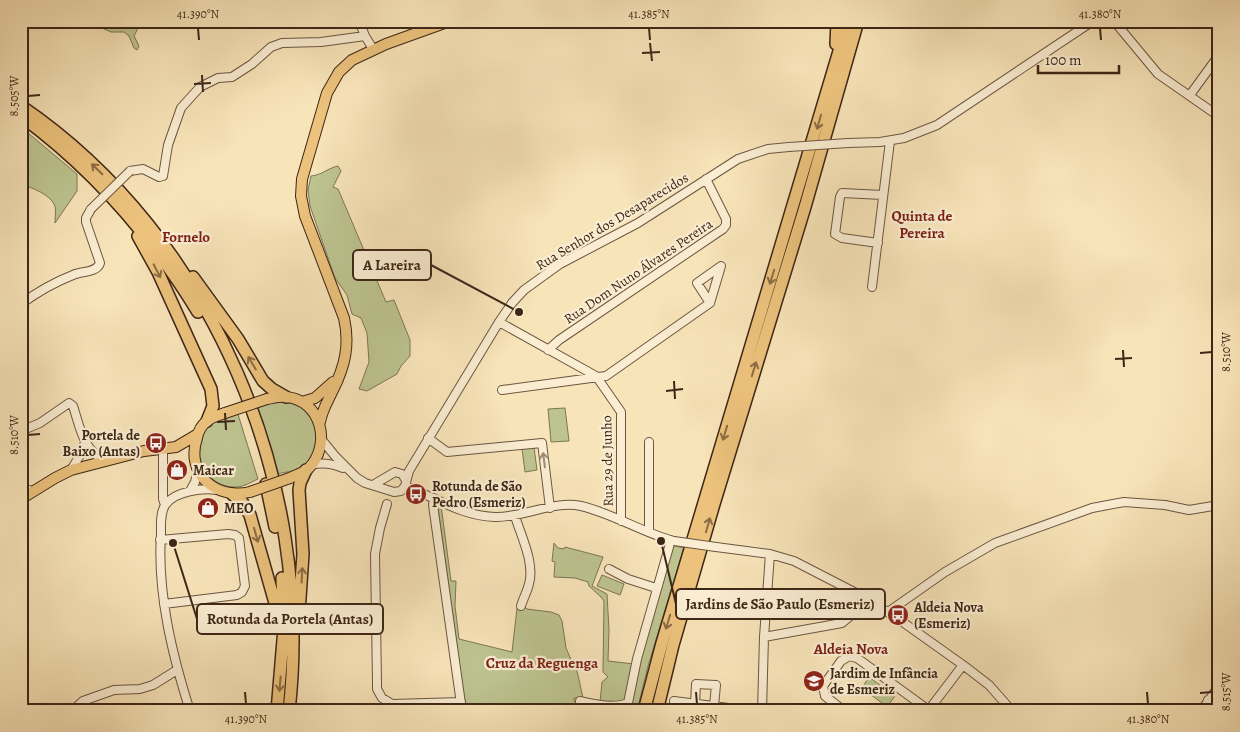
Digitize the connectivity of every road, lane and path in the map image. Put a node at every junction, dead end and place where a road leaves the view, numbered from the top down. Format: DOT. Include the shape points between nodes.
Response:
graph roads {
  1 [pos="359,21"];
  2 [pos="432,21"];
  3 [pos="450,21"];
  4 [pos="837,21"];
  5 [pos="848,21"];
  6 [pos="858,21"];
  7 [pos="865,21"];
  8 [pos="1093,21"];
  9 [pos="1114,21"];
  10 [pos="365,36"];
  11 [pos="397,39"];
  12 [pos="373,49"];
  13 [pos="849,51"];
  14 [pos="1219,55"];
  15 [pos="832,75"];
  16 [pos="1190,95"];
  17 [pos="21,106"];
  18 [pos="21,116"];
  19 [pos="1219,119"];
  20 [pos="890,141"];
  21 [pos="706,179"];
  22 [pos="883,195"];
  23 [pos="113,200"];
  24 [pos="154,231"];
  25 [pos="878,243"];
  26 [pos="872,287"];
  27 [pos="710,303"];
  28 [pos="21,304"];
  29 [pos="499,322"];
  30 [pos="548,350"];
  31 [pos="574,364"];
  32 [pos="339,376"];
  33 [pos="596,376"];
  34 [pos="570,380"];
  35 [pos="502,390"];
  36 [pos="286,397"];
  37 [pos="302,402"];
  38 [pos="207,421"];
  39 [pos="320,422"];
  40 [pos="21,431"];
  41 [pos="198,434"];
  42 [pos="428,438"];
  43 [pos="322,440"];
  44 [pos="85,442"];
  45 [pos="649,442"];
  46 [pos="166,448"];
  47 [pos="194,459"];
  48 [pos="104,460"];
  49 [pos="416,460"];
  50 [pos="309,467"];
  51 [pos="347,469"];
  52 [pos="71,470"];
  53 [pos="198,470"];
  54 [pos="398,473"];
  55 [pos="388,477"];
  56 [pos="406,483"];
  57 [pos="373,485"];
  58 [pos="217,490"];
  59 [pos="391,490"];
  60 [pos="26,491"];
  61 [pos="190,491"];
  62 [pos="232,494"];
  63 [pos="434,498"];
  64 [pos="21,499"];
  65 [pos="387,504"];
  66 [pos="165,505"];
  67 [pos="1219,505"];
  68 [pos="550,508"];
  69 [pos="515,516"];
  70 [pos="621,521"];
  71 [pos="649,532"];
  72 [pos="160,540"];
  73 [pos="672,540"];
  74 [pos="770,554"];
  75 [pos="609,569"];
  76 [pos="656,588"];
  77 [pos="862,596"];
  78 [pos="164,604"];
  79 [pos="521,606"];
  80 [pos="888,612"];
  81 [pos="764,637"];
  82 [pos="282,658"];
  83 [pos="964,665"];
  84 [pos="177,670"];
  85 [pos="292,676"];
  86 [pos="1219,686"];
  87 [pos="1208,700"];
  88 [pos="580,701"];
  89 [pos="460,702"];
  90 [pos="695,704"];
  91 [pos="714,706"];
  92 [pos="1219,707"];
  93 [pos="658,708"];
  94 [pos="929,710"];
  95 [pos="1009,710"];
  96 [pos="72,711"];
  97 [pos="190,711"];
  98 [pos="278,711"];
  99 [pos="289,711"];
  100 [pos="462,711"];
  101 [pos="644,711"];
  102 [pos="674,711"];
  103 [pos="752,711"];
  104 [pos="762,711"];
  105 [pos="844,711"];
  106 [pos="1201,711"];
  1 -- 10 [label="street"];
  2 -- 11 [label="main road"];
  3 -- 11 [label="main road"];
  4 -- 15 [label="highway"];
  5 -- 15 [label="highway"];
  6 -- 13 [label="highway"];
  7 -- 13 [label="highway" via="854,48"];
  8 -- 20 [label="street, Rua Senhor dos Desaparecidos" via="937,125"];
  9 -- 16 [label="street" via="1158,74"];
  10 -- 12 [label="street"];
  10 -- 28 [label="street, bridge" via="282,43 271,47 232,77 218,78 200,87 181,108 168,145 162,176 142,169 130,171 91,209 86,222 99,267 74,275"];
  11 -- 12 [label="main road"];
  12 -- 32 [label="main road" via="347,64 331,84 301,187 305,216 346,327 347,355"];
  93 -- 13 [label="highway, one-way" via="673,645"];
  14 -- 16 [label="street"];
  15 -- 101 [label="highway, one-way"];
  16 -- 19 [label="street"];
  24 -- 17 [label="highway, one-way" via="95,167 48,125"];
  18 -- 23 [label="highway" via="68,154"];
  20 -- 21 [label="street, Rua Senhor dos Desaparecidos, bridge" via="768,149 746,155"];
  20 -- 22 [label="street"];
  21 -- 29 [label="street, Rua Senhor dos Desaparecidos" via="638,224 560,264 524,290"];
  21 -- 30 [label="street, Rua Dom Nuno Álvares Pereira" via="726,219 723,229"];
  22 -- 25 [label="street"];
  22 -- 25 [label="street" via="842,192 835,234"];
  23 -- 38 [label="highway, one-way" via="158,272 211,389 213,406"];
  23 -- 82 [label="highway" via="163,258 193,304 225,363 246,416 267,485 276,530 284,607"];
  36 -- 24 [label="highway, one-way" via="268,386 197,282"];
  24 -- 85 [label="highway" via="192,286 217,330 238,374 262,441 279,504 286,548 292,609"];
  25 -- 26 [label="street"];
  27 -- 33 [label="street" via="606,376"];
  29 -- 30 [label="street"];
  29 -- 42 [label="street, Rua Senhor dos Desaparecidos"];
  30 -- 31 [label="street"];
  31 -- 33 [label="street"];
  31 -- 34 [label="street"];
  32 -- 37 [label="main road" via="315,398"];
  32 -- 39 [label="main road"];
  33 -- 34 [label="street"];
  33 -- 70 [label="street, Rua 29 de Junho" via="621,412"];
  34 -- 35 [label="street"];
  36 -- 37 [label="main road"];
  36 -- 38 [label="main road, bridge" via="267,399"];
  37 -- 39 [label="main road"];
  38 -- 41 [label="main road"];
  39 -- 43 [label="main road"];
  40 -- 44 [label="street" via="40,423 69,403 73,406"];
  41 -- 46 [label="main road" via="181,445"];
  41 -- 47 [label="main road"];
  42 -- 49 [label="street, Rua Senhor dos Desaparecidos"];
  68 -- 42 [label="street, one-way" via="542,443 447,452"];
  43 -- 50 [label="main road" via="319,452"];
  43 -- 51 [label="street"];
  44 -- 48 [label="street" via="97,457"];
  44 -- 52 [label="street"];
  45 -- 71 [label="street"];
  46 -- 47 [label="main road"];
  46 -- 48 [label="main road"];
  46 -- 66 [label="street"];
  47 -- 53 [label="main road"];
  48 -- 52 [label="main road"];
  49 -- 54 [label="street, Rua Senhor dos Desaparecidos"];
  49 -- 56 [label="street, Rua Senhor dos Desaparecidos" via="408,471"];
  50 -- 51 [label="street" via="331,463"];
  50 -- 62 [label="main road, bridge" via="290,478 250,492"];
  85 -- 50 [label="highway, one-way" via="303,571 299,490"];
  51 -- 57 [label="street"];
  52 -- 60 [label="main road"];
  53 -- 58 [label="main road"];
  53 -- 61 [label="street"];
  54 -- 55 [label="street"];
  54 -- 56 [label="street"];
  55 -- 57 [label="street"];
  55 -- 59 [label="street" via="387,484"];
  56 -- 59 [label="street" via="397,492"];
  56 -- 63 [label="street"];
  57 -- 59 [label="street"];
  58 -- 61 [label="street"];
  58 -- 62 [label="main road"];
  60 -- 64 [label="main road"];
  61 -- 66 [label="street"];
  62 -- 82 [label="highway, one-way" via="250,515 275,602"];
  63 -- 69 [label="street" via="466,513"];
  63 -- 89 [label="street"];
  65 -- 89 [label="street" via="375,554 376,683 379,694 386,702 397,705"];
  66 -- 72 [label="street"];
  67 -- 80 [label="street" via="1189,510 1124,502 1092,508 995,543 945,572"];
  68 -- 69 [label="street"];
  68 -- 70 [label="street" via="582,506"];
  69 -- 79 [label="street" via="531,576"];
  70 -- 71 [label="street"];
  71 -- 73 [label="street"];
  72 -- 78 [label="street"];
  72 -- 78 [label="street" via="235,534 239,538 245,586 237,595"];
  73 -- 74 [label="street, bridge"];
  73 -- 76 [label="street"];
  74 -- 77 [label="street" via="794,561"];
  74 -- 81 [label="street"];
  75 -- 76 [label="street"];
  76 -- 88 [label="street" via="628,703 608,705"];
  77 -- 80 [label="street"];
  77 -- 81 [label="street" via="854,613 842,624"];
  78 -- 84 [label="street"];
  80 -- 83 [label="street"];
  81 -- 104 [label="street"];
  82 -- 98 [label="highway, one-way"];
  83 -- 94 [label="street"];
  83 -- 95 [label="street" via="989,685"];
  84 -- 96 [label="street" via="153,685 114,690 83,702"];
  84 -- 97 [label="street"];
  85 -- 99 [label="highway"];
  86 -- 87 [label="street"];
  87 -- 92 [label="street"];
  87 -- 106 [label="street"];
  89 -- 100 [label="street"];
  90 -- 91 [label="street"];
  90 -- 91 [label="street" via="696,684 716,685"];
  90 -- 102 [label="street" via="674,701"];
  91 -- 103 [label="street"];
  94 -- 105 [label="street" via="857,658 849,656 840,661 823,686 825,696"];
}
